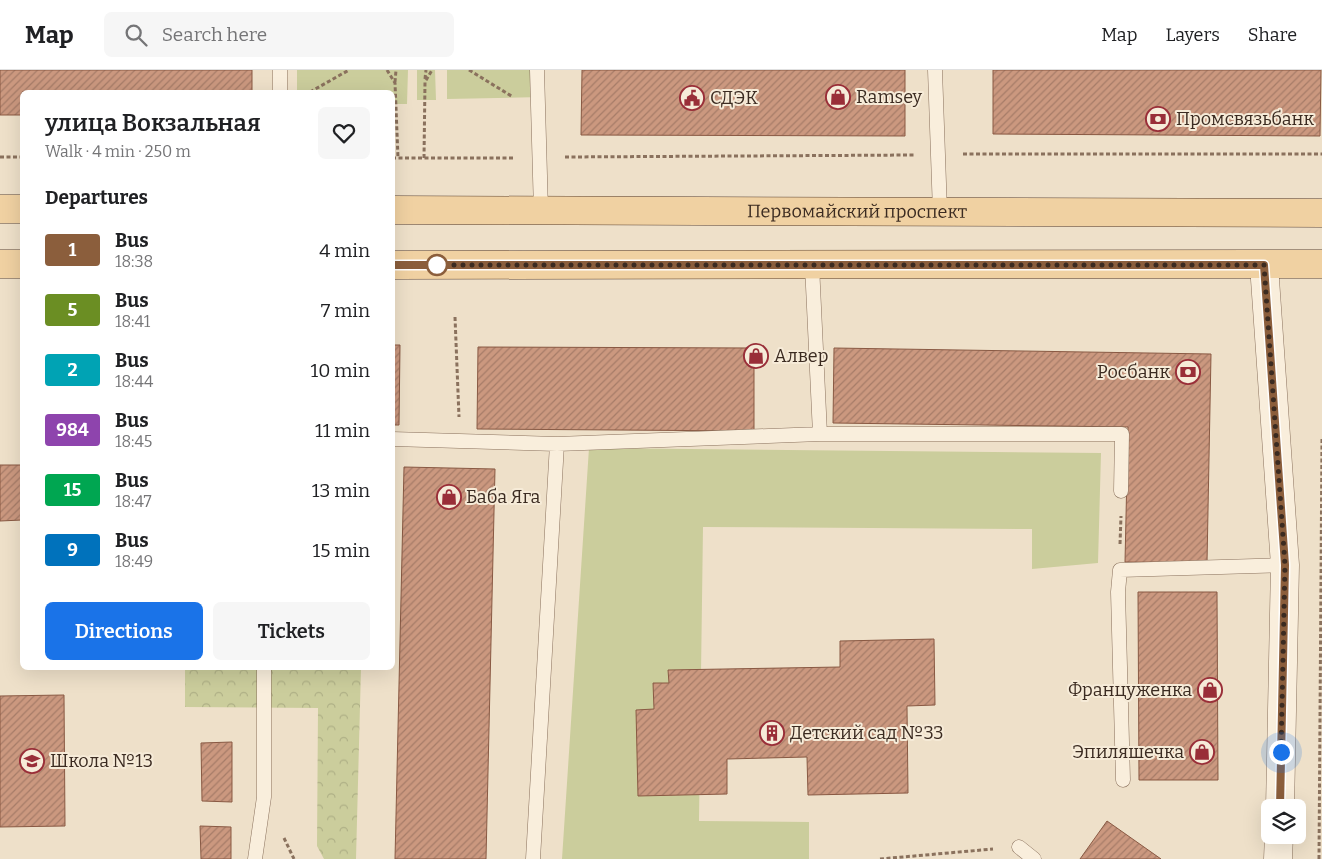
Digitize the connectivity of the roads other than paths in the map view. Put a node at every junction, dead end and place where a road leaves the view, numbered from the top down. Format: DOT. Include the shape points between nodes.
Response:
graph roads {
  1 [pos="280,70"];
  2 [pos="537,70"];
  3 [pos="935,70"];
  4 [pos="280,90"];
  5 [pos="0,209"];
  6 [pos="20,209"];
  7 [pos="395,210"];
  8 [pos="541,211"];
  9 [pos="940,212"];
  10 [pos="1322,213"];
  11 [pos="0,264"];
  12 [pos="20,264"];
  13 [pos="1322,264"];
  14 [pos="395,265"];
  15 [pos="812,265"];
  16 [pos="1264,265"];
  17 [pos="820,434"];
  18 [pos="395,439"];
  19 [pos="557,444"];
  20 [pos="1121,491"];
  21 [pos="1285,565"];
  22 [pos="264,670"];
  23 [pos="1123,780"];
  24 [pos="1280,799"];
  25 [pos="1279,844"];
  26 [pos="1019,847"];
  27 [pos="255,859"];
  28 [pos="533,859"];
  29 [pos="1034,859"];
  30 [pos="1278,859"];
  1 -- 4 [label="lane"];
  2 -- 8 [label="lane"];
  3 -- 9 [label="lane"];
  5 -- 6 [label="main road"];
  7 -- 8 [label="main road, Первомайский проспект"];
  8 -- 9 [label="main road, Первомайский проспект"];
  9 -- 10 [label="main road, Первомайский проспект"];
  11 -- 12 [label="main road"];
  13 -- 16 [label="main road"];
  14 -- 15 [label="main road"];
  15 -- 16 [label="main road"];
  15 -- 17 [label="lane"];
  16 -- 21 [label="street"];
  17 -- 19 [label="lane"];
  17 -- 20 [label="lane" via="1122,434"];
  18 -- 19 [label="lane"];
  19 -- 28 [label="lane"];
  21 -- 23 [label="lane" via="1120,570"];
  21 -- 24 [label="street"];
  22 -- 27 [label="lane" via="264,797"];
  25 -- 30 [label="street"];
  26 -- 29 [label="lane"];
}
